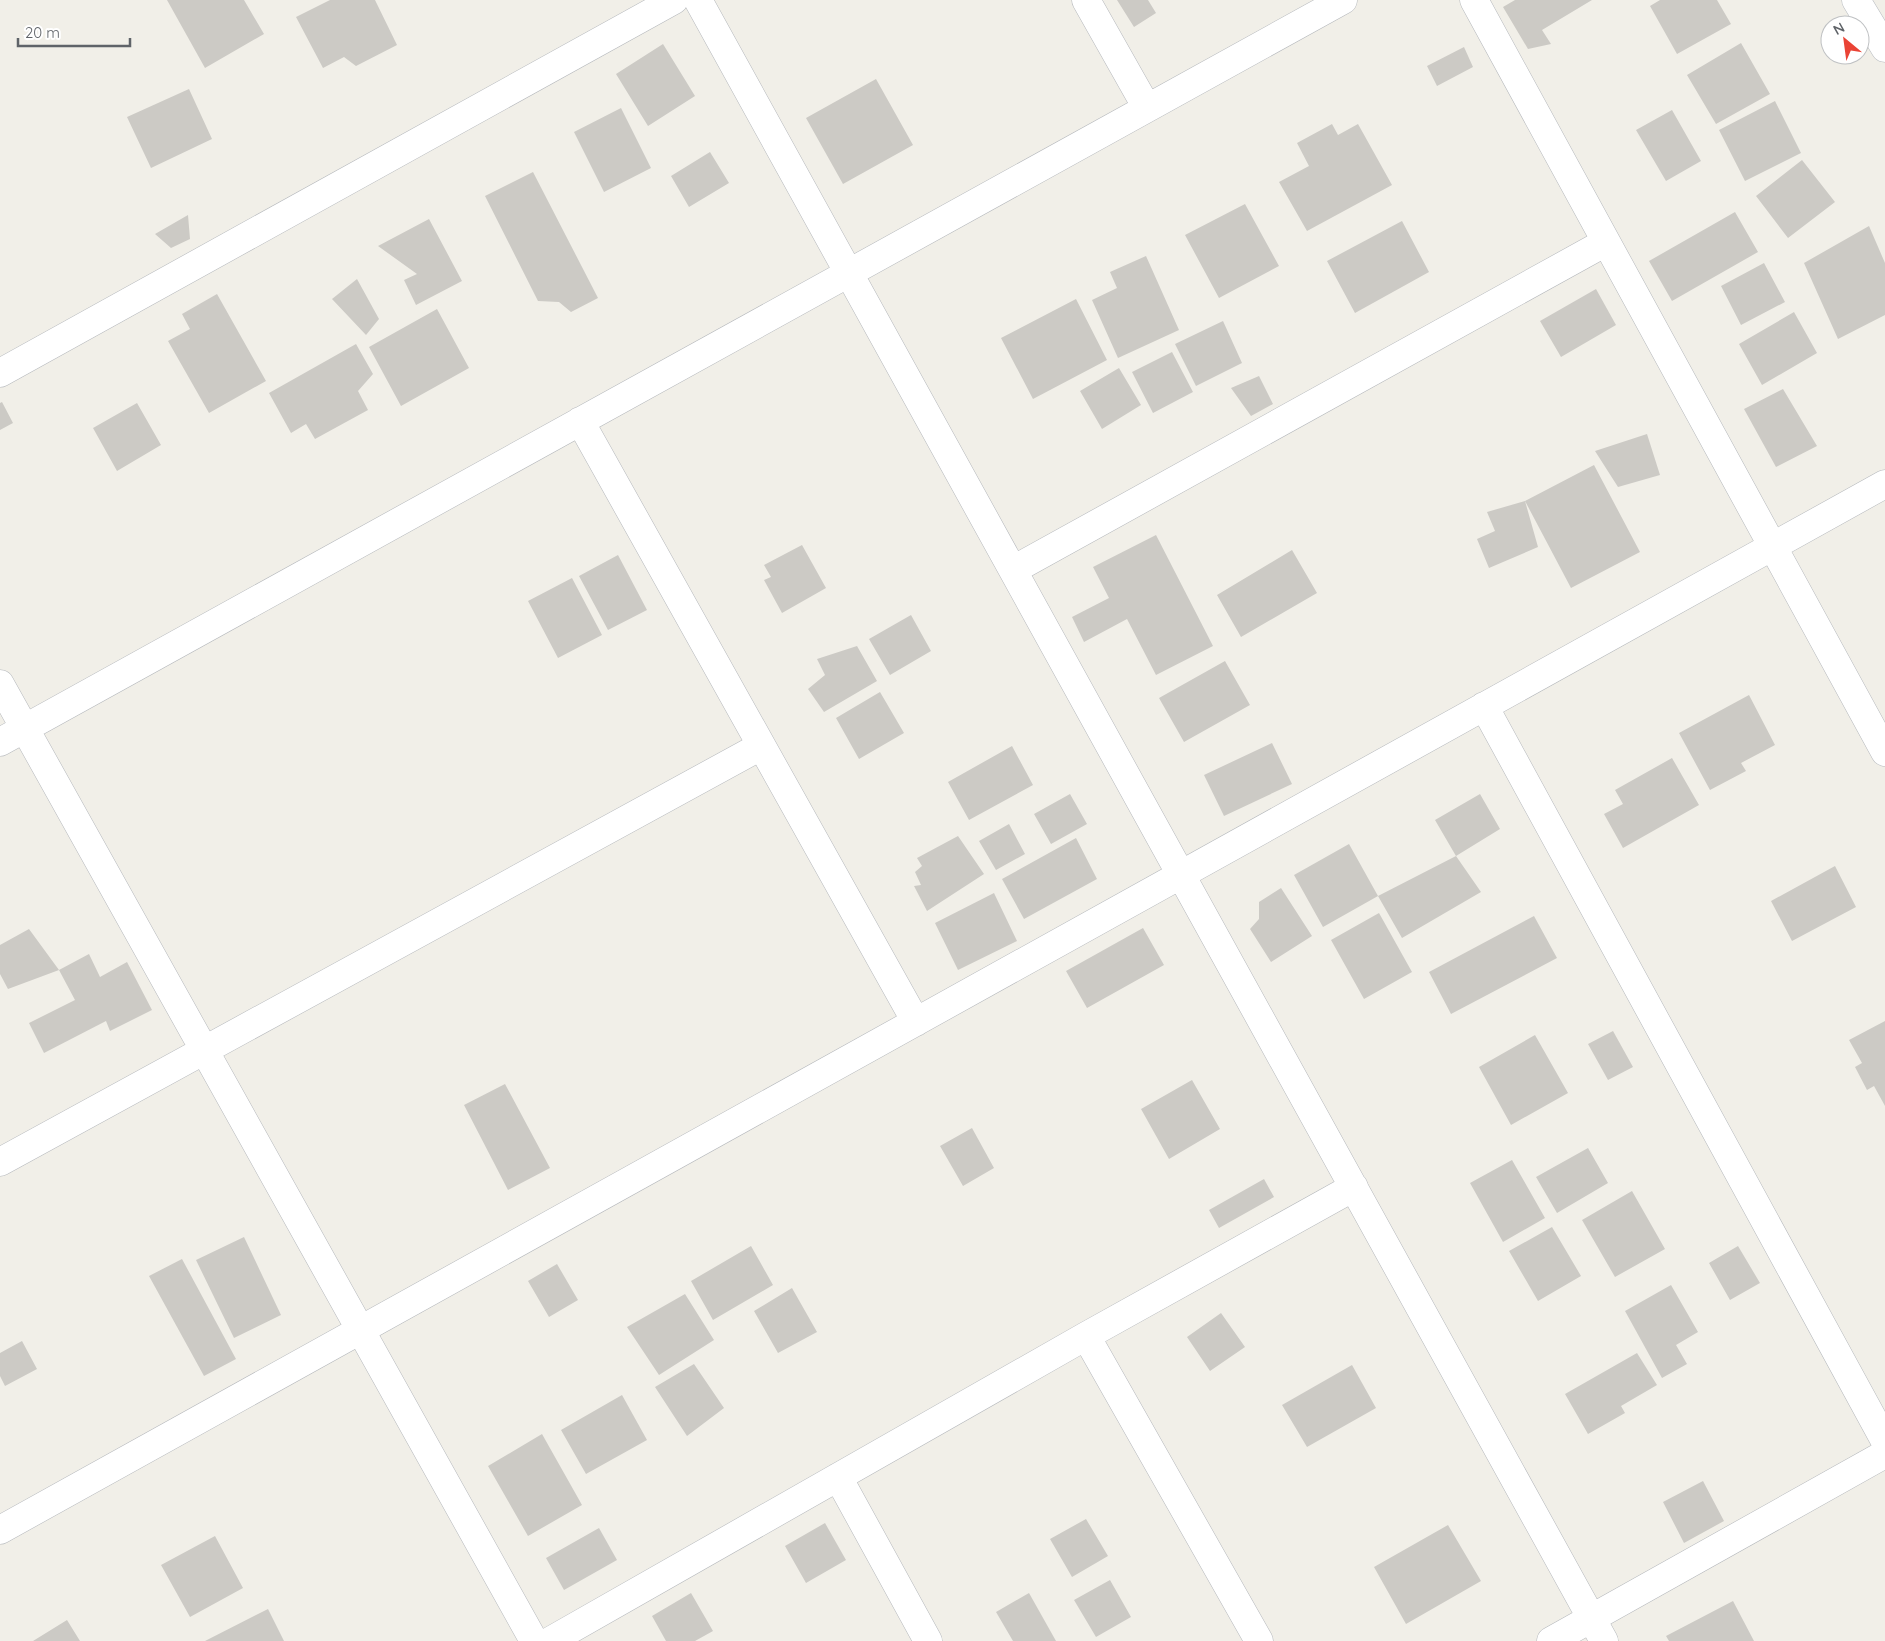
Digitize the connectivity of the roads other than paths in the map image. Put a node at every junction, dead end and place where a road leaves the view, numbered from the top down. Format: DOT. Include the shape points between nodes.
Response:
graph roads {
  1 [pos="674,0"];
  2 [pos="698,0"];
  3 [pos="1086,0"];
  4 [pos="1343,0"];
  5 [pos="1474,0"];
  6 [pos="1856,0"];
  7 [pos="1885,48"];
  8 [pos="1147,108"];
  9 [pos="1606,242"];
  10 [pos="849,273"];
  11 [pos="0,373"];
  12 [pos="580,421"];
  13 [pos="1885,484"];
  14 [pos="1773,546"];
  15 [pos="1013,570"];
  16 [pos="0,684"];
  17 [pos="1484,706"];
  18 [pos="25,728"];
  19 [pos="0,742"];
  20 [pos="761,746"];
  21 [pos="1885,752"];
  22 [pos="1181,875"];
  23 [pos="916,1022"];
  24 [pos="205,1050"];
  25 [pos="0,1162"];
  26 [pos="1354,1187"];
  27 [pos="361,1330"];
  28 [pos="1086,1336"];
  29 [pos="1885,1441"];
  30 [pos="1885,1454"];
  31 [pos="838,1477"];
  32 [pos="0,1530"];
  33 [pos="1598,1630"];
  34 [pos="534,1641"];
  35 [pos="550,1641"];
  36 [pos="928,1641"];
  37 [pos="1259,1641"];
  38 [pos="1550,1641"];
  1 -- 11 [label="street"];
  2 -- 10 [label="street"];
  3 -- 8 [label="street"];
  4 -- 8 [label="street"];
  5 -- 9 [label="street"];
  6 -- 7 [label="street"];
  8 -- 10 [label="street"];
  9 -- 14 [label="street"];
  9 -- 15 [label="street"];
  10 -- 12 [label="street"];
  10 -- 15 [label="street"];
  12 -- 18 [label="street"];
  12 -- 20 [label="street"];
  13 -- 14 [label="street"];
  14 -- 17 [label="street"];
  14 -- 21 [label="street"];
  15 -- 22 [label="street"];
  16 -- 18 [label="street"];
  17 -- 22 [label="street"];
  17 -- 29 [label="street"];
  18 -- 19 [label="street"];
  18 -- 24 [label="street"];
  20 -- 23 [label="street"];
  20 -- 24 [label="street"];
  22 -- 23 [label="street"];
  22 -- 26 [label="street"];
  23 -- 27 [label="street"];
  24 -- 25 [label="street"];
  24 -- 27 [label="street"];
  26 -- 28 [label="street"];
  26 -- 33 [label="street"];
  27 -- 32 [label="street"];
  27 -- 34 [label="street"];
  28 -- 31 [label="street"];
  28 -- 37 [label="street"];
  30 -- 33 [label="street"];
  31 -- 35 [label="street"];
  31 -- 36 [label="street"];
  33 -- 38 [label="street"];
}
